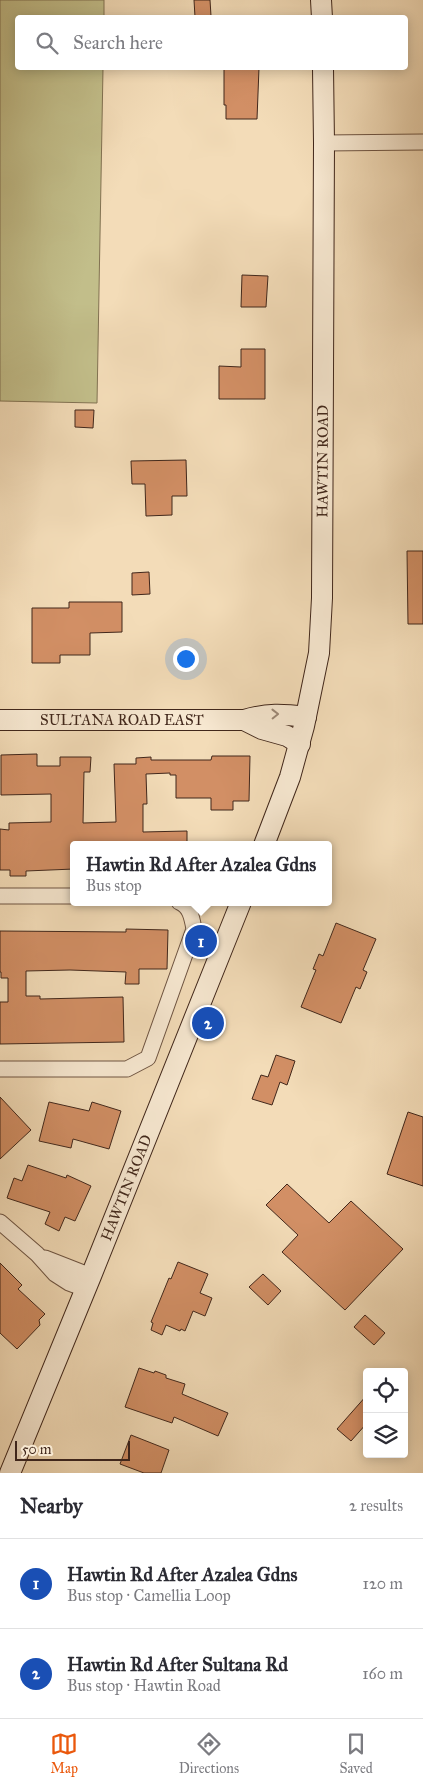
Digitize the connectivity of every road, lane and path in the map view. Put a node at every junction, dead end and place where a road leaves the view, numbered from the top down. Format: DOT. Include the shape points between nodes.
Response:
graph roads {
  1 [pos="321,0"];
  2 [pos="322,15"];
  3 [pos="323,70"];
  4 [pos="423,142"];
  5 [pos="324,143"];
  6 [pos="306,717"];
  7 [pos="0,720"];
  8 [pos="244,720"];
  9 [pos="300,744"];
  10 [pos="266,841"];
  11 [pos="0,896"];
  12 [pos="70,896"];
  13 [pos="186,906"];
  14 [pos="239,906"];
  15 [pos="0,1069"];
  16 [pos="0,1222"];
  17 [pos="88,1283"];
  18 [pos="7,1469"];
  1 -- 2 [label="main road"];
  3 -- 5 [label="main road, HAWTIN ROAD"];
  4 -- 5 [label="street"];
  5 -- 6 [label="main road, HAWTIN ROAD" via="322,598 319,652"];
  8 -- 6 [label="main road, SULTANA ROAD EAST, one-way" via="262,715"];
  6 -- 9 [label="main road, HAWTIN ROAD"];
  7 -- 8 [label="main road, SULTANA ROAD EAST"];
  8 -- 9 [label="main road, SULTANA ROAD EAST"];
  9 -- 10 [label="main road, HAWTIN ROAD"];
  11 -- 12 [label="street"];
  13 -- 15 [label="street" via="194,929 148,1058 127,1069"];
  14 -- 17 [label="main road, HAWTIN ROAD"];
  16 -- 17 [label="street" via="55,1274 69,1283"];
  17 -- 18 [label="main road, HAWTIN ROAD"];
}
